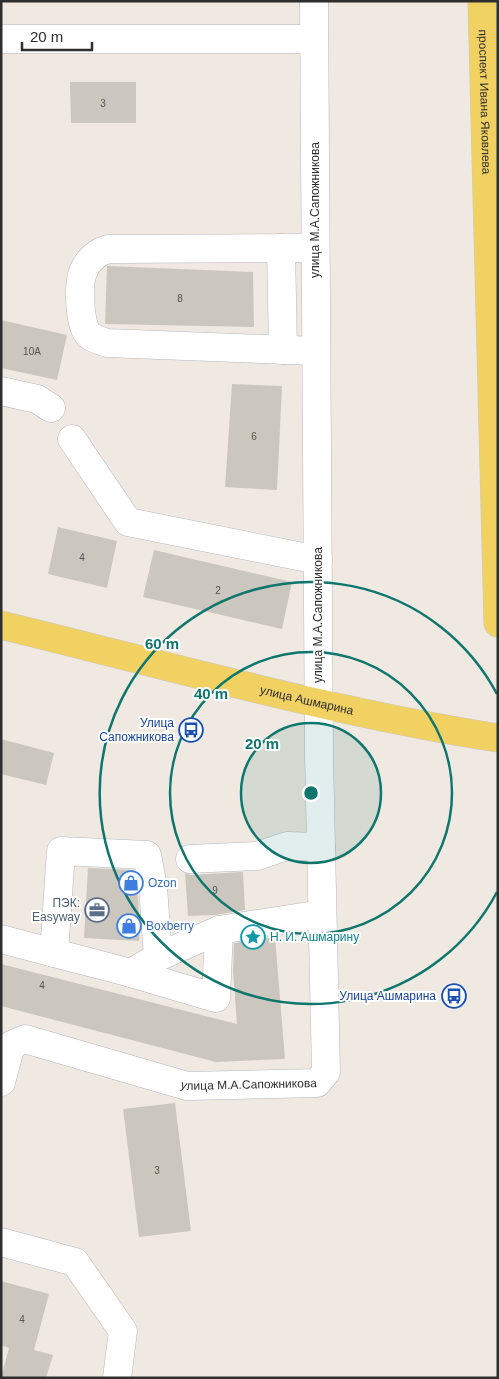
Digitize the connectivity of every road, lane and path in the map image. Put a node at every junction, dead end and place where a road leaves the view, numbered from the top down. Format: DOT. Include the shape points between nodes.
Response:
graph roads {
  1 [pos="314,1"];
  2 [pos="482,1"];
  3 [pos="1,39"];
  4 [pos="314,39"];
  5 [pos="281,248"];
  6 [pos="315,248"];
  7 [pos="284,350"];
  8 [pos="316,351"];
  9 [pos="1,391"];
  10 [pos="51,408"];
  11 [pos="72,439"];
  12 [pos="318,560"];
  13 [pos="498,623"];
  14 [pos="1,625"];
  15 [pos="319,703"];
  16 [pos="498,738"];
  17 [pos="321,847"];
  18 [pos="190,859"];
  19 [pos="322,914"];
  20 [pos="219,930"];
  21 [pos="1,939"];
  22 [pos="54,953"];
  23 [pos="158,956"];
  24 [pos="131,973"];
  25 [pos="1,1082"];
  26 [pos="1,1242"];
  27 [pos="117,1378"];
  1 -- 4 [label="street, улица М.А.Сапожникова"];
  2 -- 13 [label="main road, проспект Ивана Яковлева"];
  3 -- 4 [label="street"];
  4 -- 6 [label="street, улица М.А.Сапожникова"];
  5 -- 6 [label="street"];
  5 -- 7 [label="street"];
  5 -- 7 [label="street" via="101,251 83,270 81,319 89,335 107,344"];
  6 -- 8 [label="street, улица М.А.Сапожникова"];
  7 -- 8 [label="street"];
  8 -- 12 [label="street, улица М.А.Сапожникова"];
  9 -- 10 [label="street" via="37,399"];
  11 -- 12 [label="street" via="128,522"];
  12 -- 15 [label="street, улица М.А.Сапожникова"];
  14 -- 15 [label="main road, улица Ашмарина"];
  15 -- 16 [label="main road, улица Ашмарина" via="428,727"];
  15 -- 17 [label="street, улица М.А.Сапожникова"];
  17 -- 18 [label="street" via="287,846 257,856"];
  17 -- 19 [label="street, улица М.А.Сапожникова"];
  19 -- 20 [label="street"];
  19 -- 25 [label="street, улица М.А.Сапожникова" via="326,1072 317,1084 187,1086 24,1039 11,1045"];
  20 -- 23 [label="street"];
  20 -- 24 [label="street" via="216,998"];
  21 -- 22 [label="street"];
  22 -- 23 [label="street" via="60,851 147,856 153,887"];
  22 -- 24 [label="street"];
  23 -- 24 [label="street"];
  26 -- 27 [label="street" via="75,1262 124,1331"];
}
